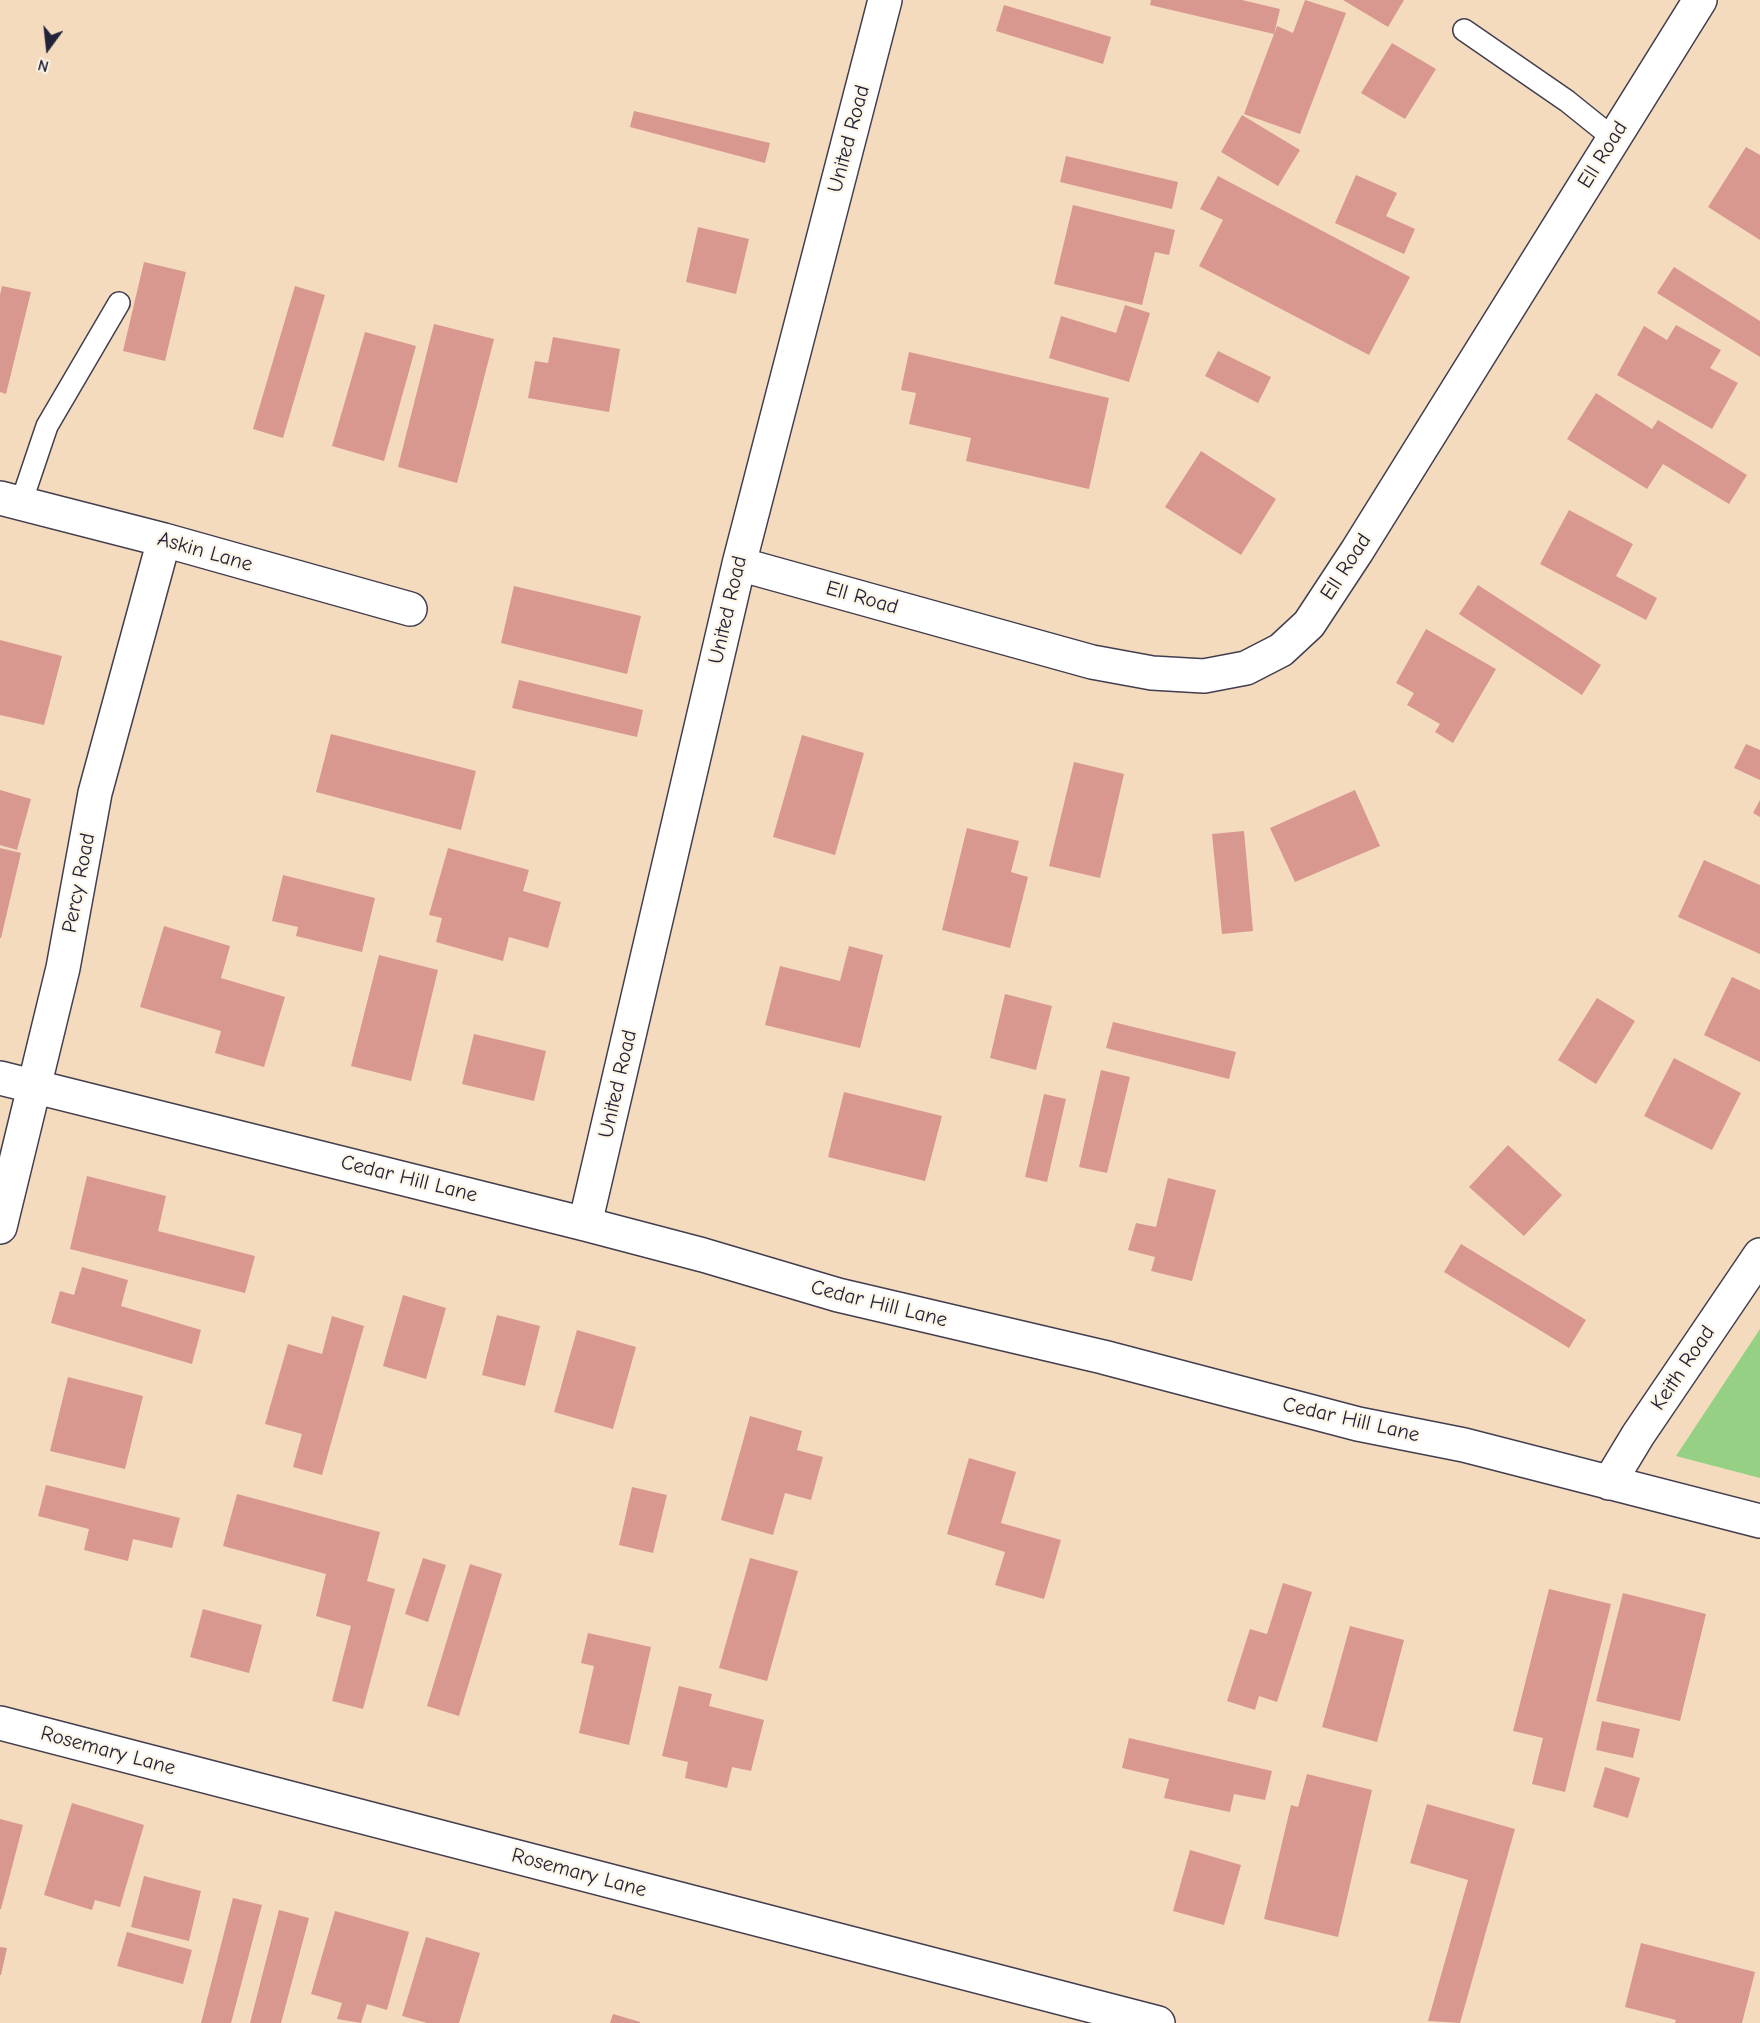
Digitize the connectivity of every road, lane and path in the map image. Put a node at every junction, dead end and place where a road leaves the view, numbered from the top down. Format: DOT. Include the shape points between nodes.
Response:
graph roads {
  1 [pos="885,0"];
  2 [pos="1700,0"];
  3 [pos="1464,30"];
  4 [pos="1613,138"];
  5 [pos="119,303"];
  6 [pos="10,500"];
  7 [pos="164,540"];
  8 [pos="739,564"];
  9 [pos="410,609"];
  10 [pos="0,1078"];
  11 [pos="34,1087"];
  12 [pos="585,1224"];
  13 [pos="0,1227"];
  14 [pos="1760,1255"];
  15 [pos="1609,1483"];
  16 [pos="1760,1521"];
  17 [pos="0,1723"];
  18 [pos="1158,2023"];
  1 -- 8 [label="street, United Road"];
  2 -- 4 [label="street, Ell Road"];
  3 -- 4 [label="lane"];
  4 -- 8 [label="street, Ell Road" via="1309,624 1281,650 1246,668 1204,676 1152,673 1092,662"];
  5 -- 6 [label="lane" via="47,426"];
  6 -- 7 [label="street, Askin Lane"];
  7 -- 9 [label="street, Askin Lane"];
  7 -- 11 [label="street, Percy Road" via="95,793 63,968"];
  8 -- 12 [label="street, United Road"];
  10 -- 11 [label="street, Cedar Hill Lane"];
  11 -- 12 [label="street, Cedar Hill Lane"];
  11 -- 13 [label="street, Percy Road"];
  12 -- 15 [label="street, Cedar Hill Lane" via="838,1295"];
  14 -- 15 [label="street, Keith Road"];
  15 -- 16 [label="street, Cedar Hill Lane"];
  17 -- 18 [label="street, Rosemary Lane"];
}
